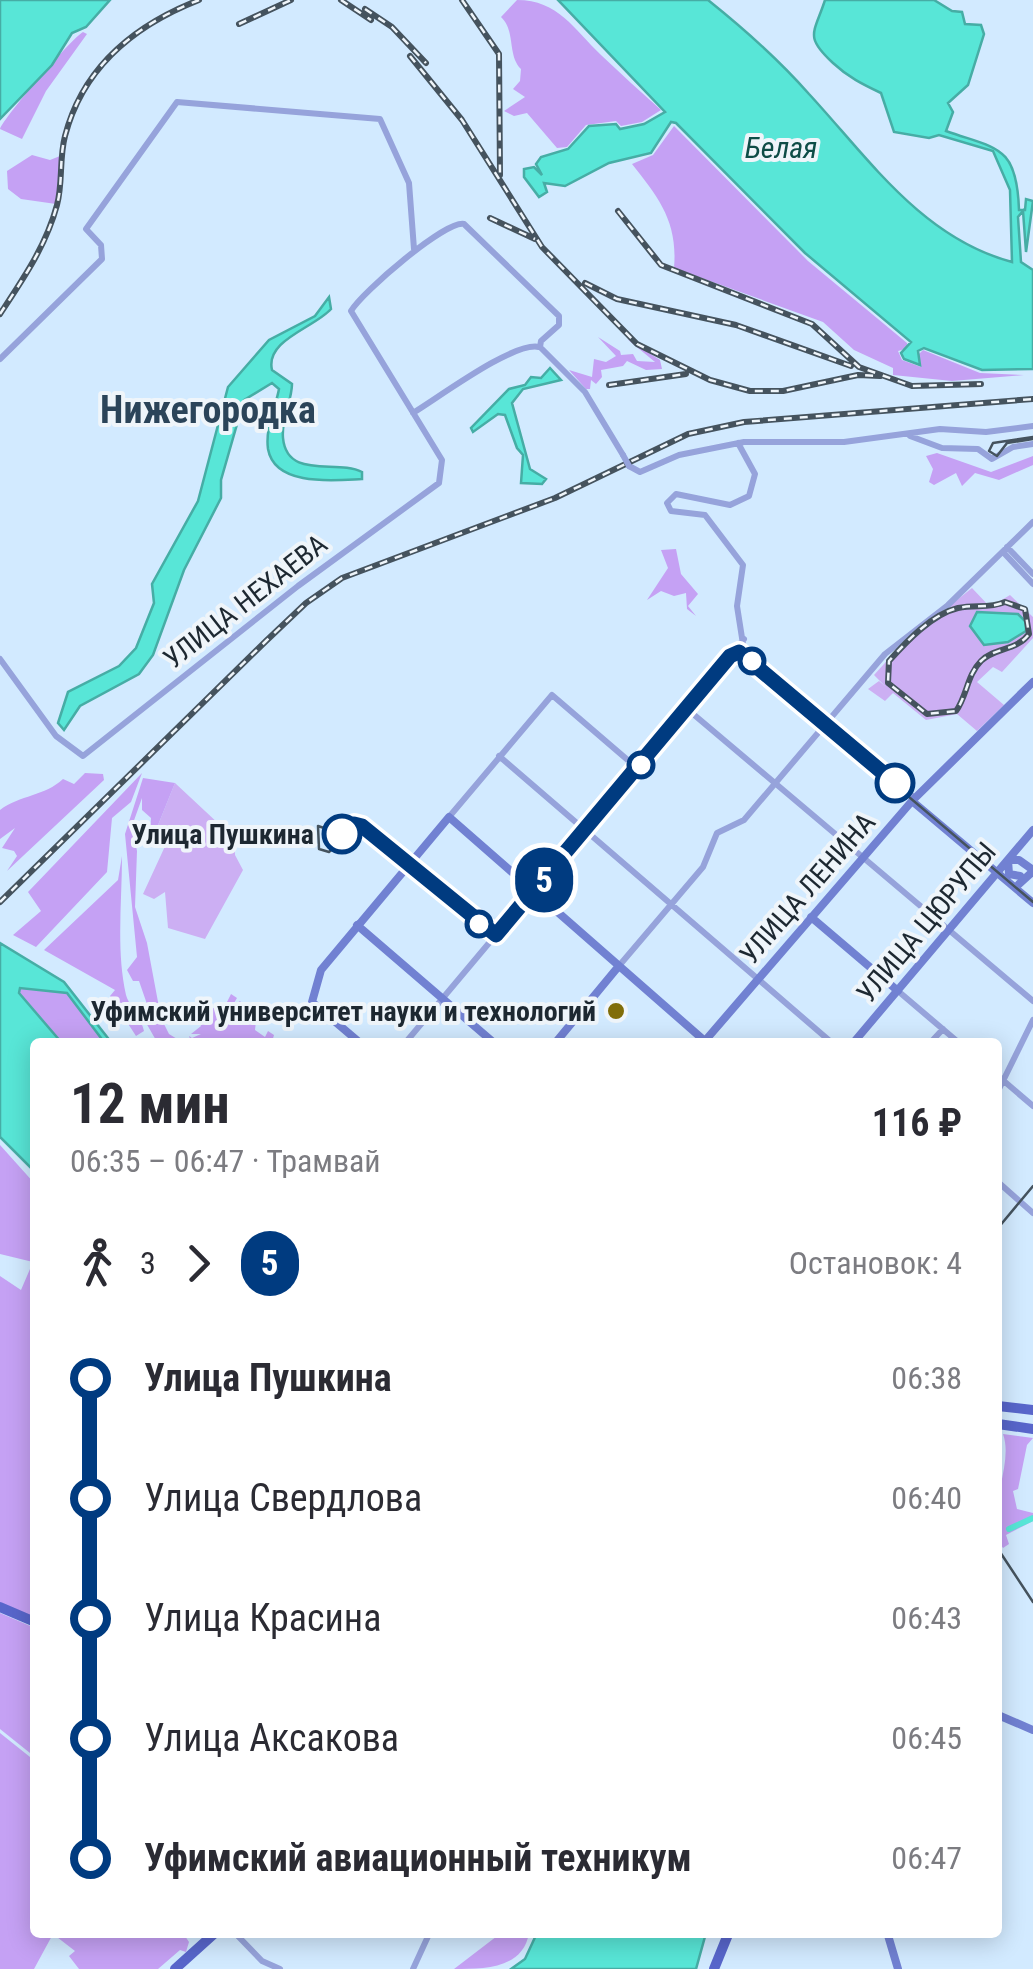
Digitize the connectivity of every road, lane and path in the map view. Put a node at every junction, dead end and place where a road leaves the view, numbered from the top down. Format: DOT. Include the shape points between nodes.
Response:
graph roads {
  1 [pos="414,250"];
  2 [pos="540,348"];
  3 [pos="0,359"];
  4 [pos="414,413"];
  5 [pos="1033,426"];
  6 [pos="924,436"];
  7 [pos="738,443"];
  8 [pos="1033,444"];
  9 [pos="1033,522"];
  10 [pos="1005,549"];
  11 [pos="1033,574"];
  12 [pos="1033,584"];
  13 [pos="739,654"];
  14 [pos="0,659"];
  15 [pos="1033,682"];
  16 [pos="688,710"];
  17 [pos="824,725"];
  18 [pos="500,756"];
  19 [pos="637,768"];
  20 [pos="776,783"];
  21 [pos="914,799"];
  22 [pos="449,817"];
  23 [pos="367,828"];
  24 [pos="1033,830"];
  25 [pos="585,832"];
  26 [pos="862,857"];
  27 [pos="1016,859"];
  28 [pos="410,864"];
  29 [pos="999,871"];
  30 [pos="1025,879"];
  31 [pos="534,892"];
  32 [pos="1033,901"];
  33 [pos="671,905"];
  34 [pos="811,917"];
  35 [pos="358,925"];
  36 [pos="949,930"];
  37 [pos="495,937"];
  38 [pos="618,968"];
  39 [pos="757,980"];
  40 [pos="898,991"];
  41 [pos="443,1000"];
  42 [pos="1033,1001"];
  43 [pos="1033,1020"];
  44 [pos="942,1029"];
  45 [pos="357,1038"];
  46 [pos="410,1038"];
  47 [pos="488,1038"];
  48 [pos="559,1038"];
  49 [pos="700,1038"];
  50 [pos="708,1038"];
  51 [pos="826,1038"];
  52 [pos="857,1038"];
  53 [pos="934,1038"];
  54 [pos="953,1038"];
  55 [pos="1002,1077"];
  56 [pos="1002,1080"];
  57 [pos="1033,1106"];
  58 [pos="1002,1185"];
  59 [pos="1033,1212"];
  60 [pos="1002,1407"];
  61 [pos="1033,1411"];
  62 [pos="1002,1422"];
  63 [pos="1033,1426"];
  64 [pos="0,1607"];
  65 [pos="30,1620"];
  66 [pos="1002,1718"];
  67 [pos="1033,1730"];
  68 [pos="213,1938"];
  69 [pos="240,1938"];
  70 [pos="427,1938"];
  71 [pos="727,1938"];
  72 [pos="889,1938"];
  73 [pos="178,1969"];
  74 [pos="280,1969"];
  75 [pos="413,1969"];
  76 [pos="714,1969"];
  77 [pos="898,1969"];
  1 -- 2 [label="street" via="453,223 464,224 560,320"];
  1 -- 3 [label="street" via="408,183 384,122 177,102 86,229 103,249 102,259"];
  1 -- 4 [label="street" via="353,306 352,315"];
  2 -- 4 [label="street" via="503,359"];
  2 -- 7 [label="street, bridge" via="585,392 632,468"];
  4 -- 14 [label="street, УЛИЦА НЕХАЕВА" via="442,460 440,483 80,756 56,736"];
  5 -- 6 [label="street"];
  6 -- 7 [label="street"];
  6 -- 8 [label="street" via="946,449 978,449 992,459"];
  7 -- 13 [label="street" via="755,474 749,496 730,504 676,494 667,503 671,510 706,515 743,565"];
  9 -- 10 [label="street"];
  10 -- 11 [label="street"];
  10 -- 12 [label="street"];
  10 -- 17 [label="street" via="948,606 892,648"];
  13 -- 16 [label="street"];
  13 -- 17 [label="street"];
  13 -- 17 [label="street"];
  15 -- 21 [label="main road, УЛИЦА ЛЕНИНА"];
  16 -- 19 [label="street"];
  16 -- 20 [label="street"];
  16 -- 25 [label="street"];
  17 -- 20 [label="street"];
  17 -- 21 [label="street"];
  18 -- 19 [label="street" via="552,695"];
  18 -- 22 [label="street"];
  18 -- 25 [label="street"];
  19 -- 25 [label="street"];
  20 -- 26 [label="street"];
  20 -- 33 [label="street" via="742,822 715,834 705,865"];
  21 -- 26 [label="main road, УЛИЦА ЛЕНИНА"];
  21 -- 29 [label="main road"];
  22 -- 28 [label="main road"];
  22 -- 31 [label="main road"];
  23 -- 28 [label="street"];
  24 -- 27 [label="main road, УЛИЦА ЦЮРУПЫ"];
  25 -- 31 [label="street"];
  25 -- 33 [label="street"];
  26 -- 34 [label="main road, УЛИЦА ЛЕНИНА"];
  26 -- 36 [label="street"];
  27 -- 29 [label="main road, УЛИЦА ЦЮРУПЫ"];
  27 -- 30 [label="main road"];
  27 -- 30 [label="main road" via="1008,873"];
  28 -- 35 [label="main road"];
  28 -- 37 [label="street"];
  29 -- 30 [label="main road" via="1007,882"];
  29 -- 36 [label="main road, УЛИЦА ЦЮРУПЫ"];
  30 -- 32 [label="main road"];
  31 -- 37 [label="street"];
  31 -- 38 [label="main road"];
  33 -- 38 [label="street"];
  33 -- 39 [label="street"];
  34 -- 39 [label="main road, УЛИЦА ЛЕНИНА"];
  34 -- 40 [label="main road"];
  35 -- 41 [label="main road"];
  35 -- 45 [label="main road" via="323,966 312,996"];
  36 -- 40 [label="main road, УЛИЦА ЦЮРУПЫ"];
  36 -- 42 [label="street"];
  37 -- 41 [label="street"];
  38 -- 48 [label="main road"];
  38 -- 49 [label="main road"];
  39 -- 50 [label="main road, УЛИЦА ЛЕНИНА"];
  39 -- 51 [label="street"];
  40 -- 44 [label="street"];
  40 -- 52 [label="main road, УЛИЦА ЦЮРУПЫ"];
  41 -- 46 [label="street"];
  41 -- 47 [label="main road"];
  43 -- 55 [label="street"];
  44 -- 53 [label="street"];
  44 -- 54 [label="street"];
  56 -- 57 [label="street"];
  58 -- 59 [label="street"];
  60 -- 61 [label="main road"];
  62 -- 63 [label="main road"];
  64 -- 65 [label="main road"];
  66 -- 67 [label="main road"];
  68 -- 73 [label="main road"];
  69 -- 74 [label="street"];
  70 -- 75 [label="street"];
  71 -- 76 [label="main road"];
  72 -- 77 [label="main road"];
}
